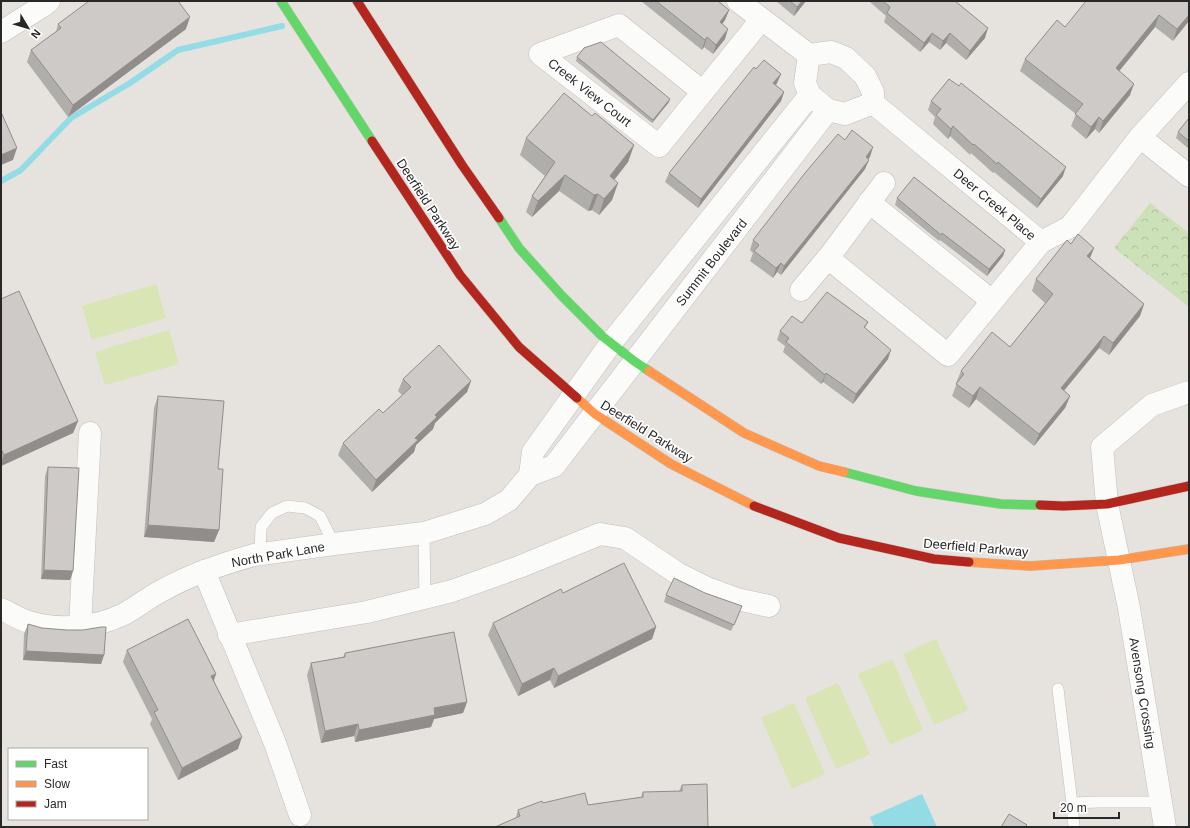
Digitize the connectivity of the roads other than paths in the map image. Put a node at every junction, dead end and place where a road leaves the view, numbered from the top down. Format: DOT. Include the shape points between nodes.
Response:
graph roads {
  1 [pos="48,1"];
  2 [pos="281,1"];
  3 [pos="357,1"];
  4 [pos="738,1"];
  5 [pos="761,20"];
  6 [pos="1,32"];
  7 [pos="809,55"];
  8 [pos="1189,84"];
  9 [pos="703,92"];
  10 [pos="810,95"];
  11 [pos="873,103"];
  12 [pos="828,110"];
  13 [pos="1140,137"];
  14 [pos="1189,176"];
  15 [pos="884,183"];
  16 [pos="869,202"];
  17 [pos="1041,242"];
  18 [pos="828,258"];
  19 [pos="801,290"];
  20 [pos="992,301"];
  21 [pos="611,343"];
  22 [pos="634,361"];
  23 [pos="1189,392"];
  24 [pos="573,395"];
  25 [pos="595,414"];
  26 [pos="90,433"];
  27 [pos="530,475"];
  28 [pos="1189,486"];
  29 [pos="1107,504"];
  30 [pos="424,533"];
  31 [pos="334,544"];
  32 [pos="1189,549"];
  33 [pos="260,554"];
  34 [pos="1119,560"];
  35 [pos="204,572"];
  36 [pos="425,597"];
  37 [pos="768,606"];
  38 [pos="1,609"];
  39 [pos="80,626"];
  40 [pos="230,635"];
  41 [pos="1058,689"];
  42 [pos="1161,802"];
  43 [pos="1072,803"];
  44 [pos="300,815"];
  45 [pos="1074,827"];
  46 [pos="1165,827"];
  1 -- 6 [label="street"];
  2 -- 24 [label="main road, Deerfield Parkway" via="460,275 519,347"];
  3 -- 21 [label="main road" via="462,165 519,248 562,296"];
  4 -- 5 [label="street"];
  5 -- 7 [label="street"];
  5 -- 9 [label="street, Creek View Court"];
  7 -- 10 [label="street" via="805,83"];
  7 -- 11 [label="street" via="831,52 846,58 865,76 873,92"];
  8 -- 13 [label="street, Deer Creek Place"];
  9 -- 9 [label="street, Creek View Court" via="659,146 540,54 619,25"];
  10 -- 12 [label="street"];
  10 -- 21 [label="street, Summit Boulevard"];
  11 -- 12 [label="street" via="845,114"];
  11 -- 17 [label="street, Deer Creek Place"];
  12 -- 22 [label="street, Summit Boulevard"];
  13 -- 14 [label="street"];
  13 -- 17 [label="street, Deer Creek Place" via="1070,227"];
  15 -- 16 [label="street"];
  16 -- 18 [label="street"];
  16 -- 20 [label="street"];
  17 -- 20 [label="street"];
  18 -- 19 [label="street"];
  18 -- 20 [label="street" via="948,355"];
  21 -- 22 [label="main road"];
  21 -- 24 [label="street, Summit Boulevard"];
  22 -- 25 [label="street, Summit Boulevard"];
  22 -- 29 [label="main road" via="744,432 819,466 916,490 1001,504"];
  23 -- 29 [label="street" via="1152,405 1102,447"];
  24 -- 25 [label="main road, Deerfield Parkway"];
  24 -- 27 [label="street" via="534,452"];
  25 -- 27 [label="street, North Park Lane" via="554,466"];
  25 -- 34 [label="main road, Deerfield Parkway" via="671,464 760,509 839,538 934,559 1030,566"];
  26 -- 39 [label="street"];
  27 -- 30 [label="street, North Park Lane" via="509,500 485,514"];
  28 -- 29 [label="main road"];
  29 -- 34 [label="street"];
  30 -- 31 [label="street, North Park Lane"];
  30 -- 36 [label="lane"];
  31 -- 33 [label="street, North Park Lane"];
  31 -- 33 [label="lane" via="320,516 305,508 287,506 272,514 261,527"];
  32 -- 34 [label="main road, Deerfield Parkway"];
  33 -- 35 [label="street, North Park Lane" via="222,564"];
  34 -- 42 [label="street, Avensong Crossing"];
  35 -- 39 [label="street, North Park Lane" via="163,590 123,615 93,625"];
  35 -- 40 [label="street"];
  36 -- 37 [label="street" via="519,567 600,534 624,538 677,574 707,588 737,599"];
  36 -- 40 [label="street" via="367,612"];
  38 -- 39 [label="street, North Park Lane" via="29,622 61,628"];
  40 -- 44 [label="street" via="275,743"];
  41 -- 43 [label="lane"];
  42 -- 43 [label="lane"];
  42 -- 46 [label="street, Avensong Crossing"];
  43 -- 45 [label="lane"];
}
